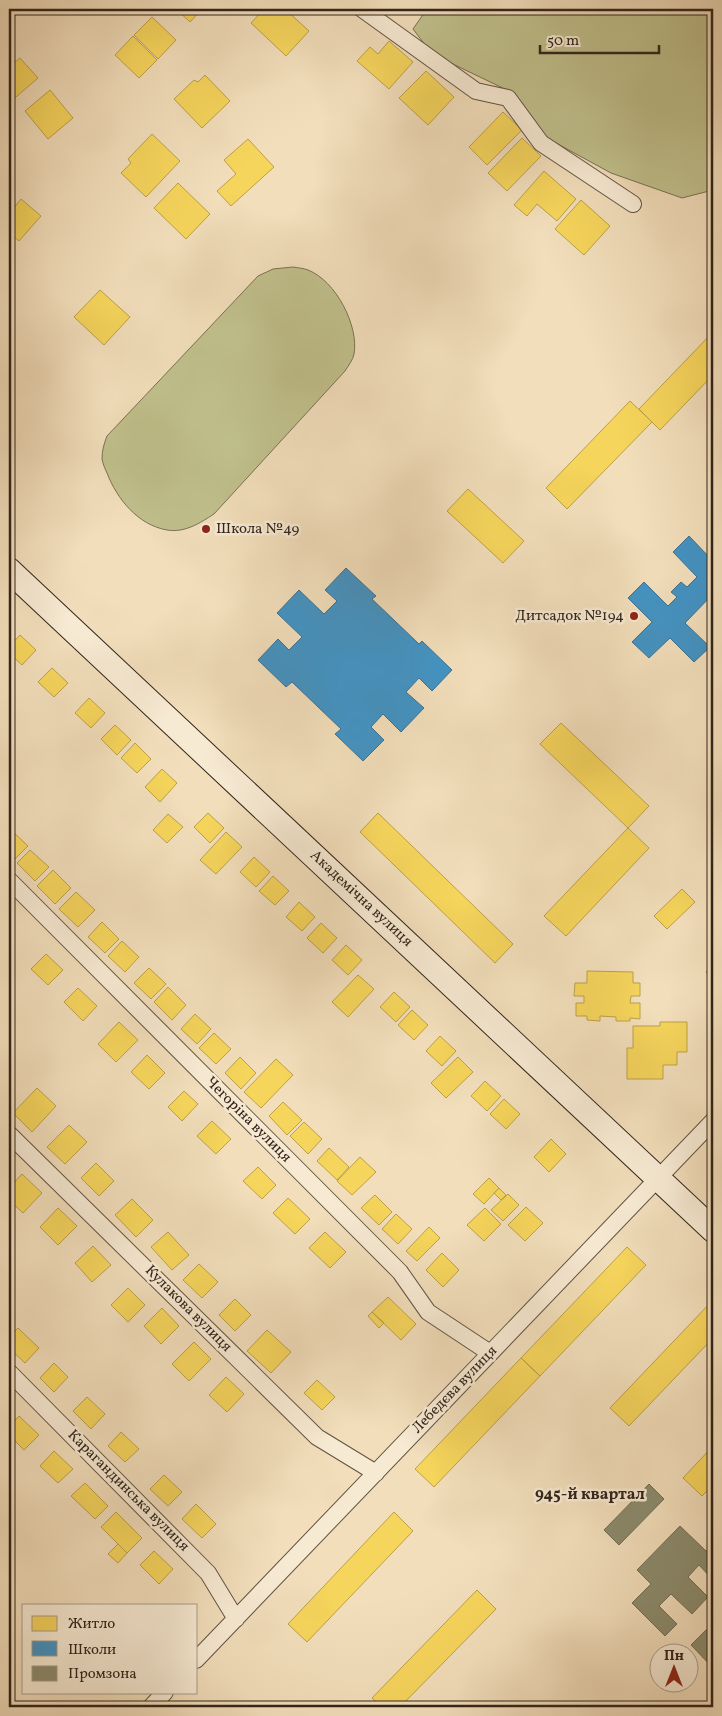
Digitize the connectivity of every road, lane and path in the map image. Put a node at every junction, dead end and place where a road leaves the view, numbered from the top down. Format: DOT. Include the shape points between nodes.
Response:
graph roads {
  1 [pos="362,9"];
  2 [pos="633,204"];
  3 [pos="9,570"];
  4 [pos="9,880"];
  5 [pos="713,1121"];
  6 [pos="9,1134"];
  7 [pos="659,1177"];
  8 [pos="713,1230"];
  9 [pos="490,1353"];
  10 [pos="9,1372"];
  11 [pos="376,1473"];
  12 [pos="236,1618"];
  13 [pos="198,1658"];
  14 [pos="163,1694"];
  15 [pos="151,1707"];
  1 -- 2 [label="street" via="476,91 508,98 541,143"];
  3 -- 7 [label="main road, Академічна вулиця"];
  4 -- 9 [label="street, Чегоріна вулиця" via="400,1272 428,1312"];
  5 -- 7 [label="street, Лебедєва вулиця"];
  6 -- 11 [label="street, Кулакова вулиця" via="317,1437"];
  7 -- 8 [label="main road, Академічна вулиця"];
  7 -- 9 [label="street, Лебедєва вулиця"];
  9 -- 11 [label="street, Лебедєва вулиця"];
  10 -- 12 [label="street, Карагандинська вулиця" via="208,1573"];
  11 -- 12 [label="street, Лебедєва вулиця"];
  12 -- 13 [label="street, Лебедєва вулиця"];
  14 -- 15 [label="street"];
}
